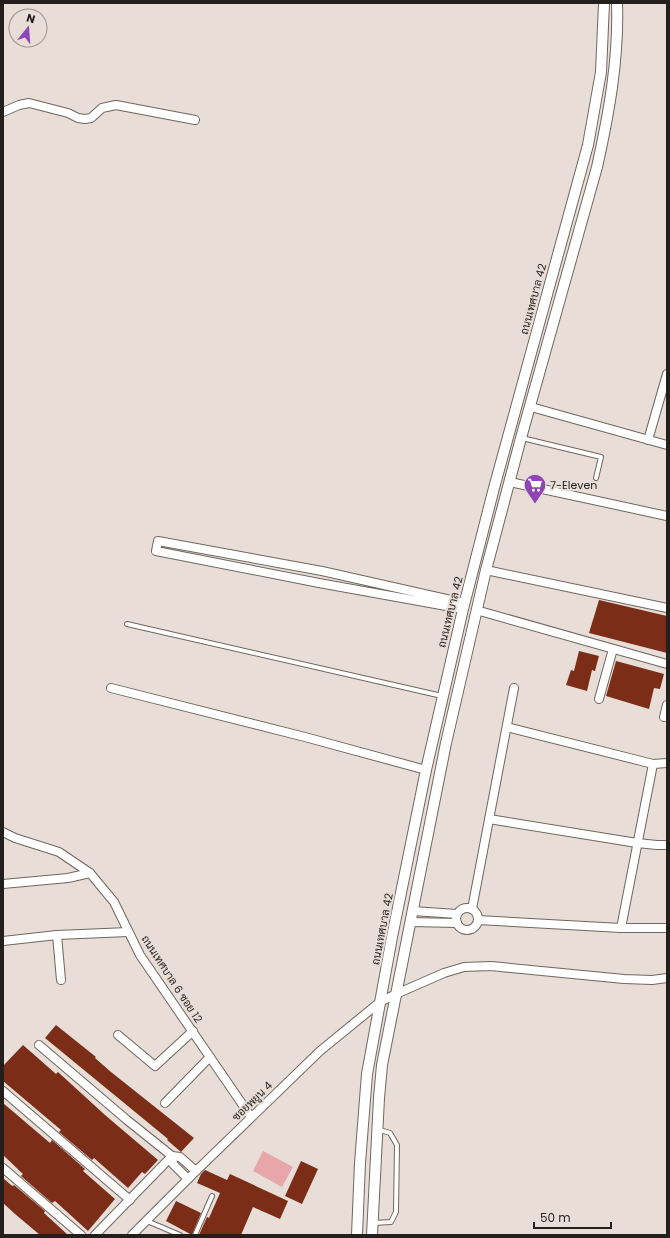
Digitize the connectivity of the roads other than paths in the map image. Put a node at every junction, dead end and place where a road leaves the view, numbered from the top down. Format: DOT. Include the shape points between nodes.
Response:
graph roads {
  1 [pos="604,3"];
  2 [pos="617,3"];
  3 [pos="3,112"];
  4 [pos="195,120"];
  5 [pos="667,374"];
  6 [pos="531,407"];
  7 [pos="521,438"];
  8 [pos="648,440"];
  9 [pos="667,446"];
  10 [pos="596,478"];
  11 [pos="510,482"];
  12 [pos="667,516"];
  13 [pos="250,558"];
  14 [pos="247,569"];
  15 [pos="486,570"];
  16 [pos="322,571"];
  17 [pos="319,583"];
  18 [pos="464,606"];
  19 [pos="667,608"];
  20 [pos="476,610"];
  21 [pos="127,624"];
  22 [pos="613,649"];
  23 [pos="667,664"];
  24 [pos="111,688"];
  25 [pos="514,688"];
  26 [pos="442,696"];
  27 [pos="599,699"];
  28 [pos="667,705"];
  29 [pos="664,717"];
  30 [pos="506,727"];
  31 [pos="667,763"];
  32 [pos="652,764"];
  33 [pos="426,770"];
  34 [pos="489,819"];
  35 [pos="3,832"];
  36 [pos="637,843"];
  37 [pos="667,845"];
  38 [pos="90,873"];
  39 [pos="3,884"];
  40 [pos="413,910"];
  41 [pos="472,910"];
  42 [pos="457,919"];
  43 [pos="478,920"];
  44 [pos="410,922"];
  45 [pos="621,928"];
  46 [pos="667,928"];
  47 [pos="128,932"];
  48 [pos="57,936"];
  49 [pos="3,941"];
  50 [pos="667,978"];
  51 [pos="61,980"];
  52 [pos="396,994"];
  53 [pos="380,1002"];
  54 [pos="193,1031"];
  55 [pos="118,1035"];
  56 [pos="39,1045"];
  57 [pos="210,1057"];
  58 [pos="3,1091"];
  59 [pos="165,1103"];
  60 [pos="251,1117"];
  61 [pos="377,1129"];
  62 [pos="172,1156"];
  63 [pos="3,1168"];
  64 [pos="196,1171"];
  65 [pos="188,1178"];
  66 [pos="212,1196"];
  67 [pos="130,1200"];
  68 [pos="146,1220"];
  69 [pos="372,1223"];
  70 [pos="81,1235"];
  71 [pos="95,1235"];
  72 [pos="132,1235"];
  73 [pos="180,1235"];
  74 [pos="195,1235"];
  75 [pos="357,1235"];
  76 [pos="372,1235"];
  1 -- 18 [label="street, ถนนเทศบาล 42" via="601,72 588,145"];
  2 -- 6 [label="street" via="615,62 606,125 597,167"];
  3 -- 4 [label="street" via="29,102 85,119 91,118 102,108 116,105"];
  5 -- 8 [label="street"];
  6 -- 7 [label="street"];
  6 -- 8 [label="street"];
  7 -- 10 [label="lane" via="601,457"];
  7 -- 11 [label="street"];
  8 -- 9 [label="street"];
  11 -- 12 [label="street"];
  11 -- 15 [label="street"];
  13 -- 14 [label="street"];
  13 -- 14 [label="street" via="158,541 156,551"];
  13 -- 16 [label="street"];
  14 -- 17 [label="street"];
  15 -- 19 [label="street"];
  15 -- 20 [label="street"];
  16 -- 17 [label="street"];
  16 -- 18 [label="street"];
  17 -- 18 [label="street"];
  18 -- 26 [label="street, ถนนเทศบาล 42"];
  20 -- 22 [label="street"];
  20 -- 40 [label="street" via="446,743"];
  21 -- 26 [label="lane"];
  22 -- 23 [label="street"];
  22 -- 27 [label="street"];
  24 -- 33 [label="street"];
  25 -- 30 [label="street"];
  26 -- 33 [label="street, ถนนเทศบาล 42"];
  28 -- 29 [label="street"];
  30 -- 32 [label="street"];
  30 -- 34 [label="street"];
  31 -- 32 [label="street"];
  32 -- 36 [label="street"];
  33 -- 53 [label="street, ถนนเทศบาล 42"];
  34 -- 36 [label="street"];
  34 -- 41 [label="street"];
  35 -- 38 [label="street, ถนนเทศบาล 6 ซอย 12" via="59,852"];
  36 -- 37 [label="street"];
  36 -- 45 [label="street"];
  38 -- 39 [label="street" via="68,878"];
  38 -- 47 [label="street, ถนนเทศบาล 6 ซอย 12" via="114,902"];
  40 -- 42 [label="street"];
  40 -- 44 [label="street"];
  41 -- 42 [label="street" via="464,908"];
  41 -- 43 [label="street"];
  42 -- 43 [label="street" via="460,928 464,930 470,930"];
  42 -- 44 [label="street"];
  43 -- 45 [label="street"];
  44 -- 52 [label="street"];
  45 -- 46 [label="street"];
  47 -- 48 [label="street"];
  47 -- 54 [label="street, ถนนเทศบาล 6 ซอย 12" via="140,955"];
  48 -- 49 [label="street"];
  48 -- 51 [label="street"];
  50 -- 52 [label="street, ซอยพยูน 4" via="624,979 478,966 444,973"];
  52 -- 53 [label="street, ซอยพยูน 4"];
  52 -- 61 [label="street" via="382,1065"];
  53 -- 60 [label="street, ซอยพยูน 4" via="320,1051"];
  53 -- 75 [label="street, ถนนเทศบาล 42" via="367,1074"];
  54 -- 55 [label="street" via="155,1066"];
  54 -- 57 [label="street, ถนนเทศบาล 6 ซอย 12"];
  56 -- 62 [label="street"];
  57 -- 59 [label="street"];
  57 -- 60 [label="street, ถนนเทศบาล 6 ซอย 12"];
  58 -- 67 [label="street"];
  60 -- 64 [label="street, ซอยพยูน 4"];
  61 -- 69 [label="street"];
  61 -- 69 [label="lane" via="390,1133 398,1145 396,1212 391,1222"];
  62 -- 64 [label="street" via="180,1157"];
  62 -- 65 [label="street" via="173,1164"];
  62 -- 67 [label="street"];
  63 -- 70 [label="street"];
  64 -- 65 [label="street, ซอยพยูน 4"];
  65 -- 68 [label="street, ซอยพยูน 4"];
  66 -- 74 [label="lane"];
  67 -- 71 [label="street"];
  68 -- 72 [label="street, ซอยพยูน 4"];
  68 -- 73 [label="lane"];
  69 -- 76 [label="street"];
}
